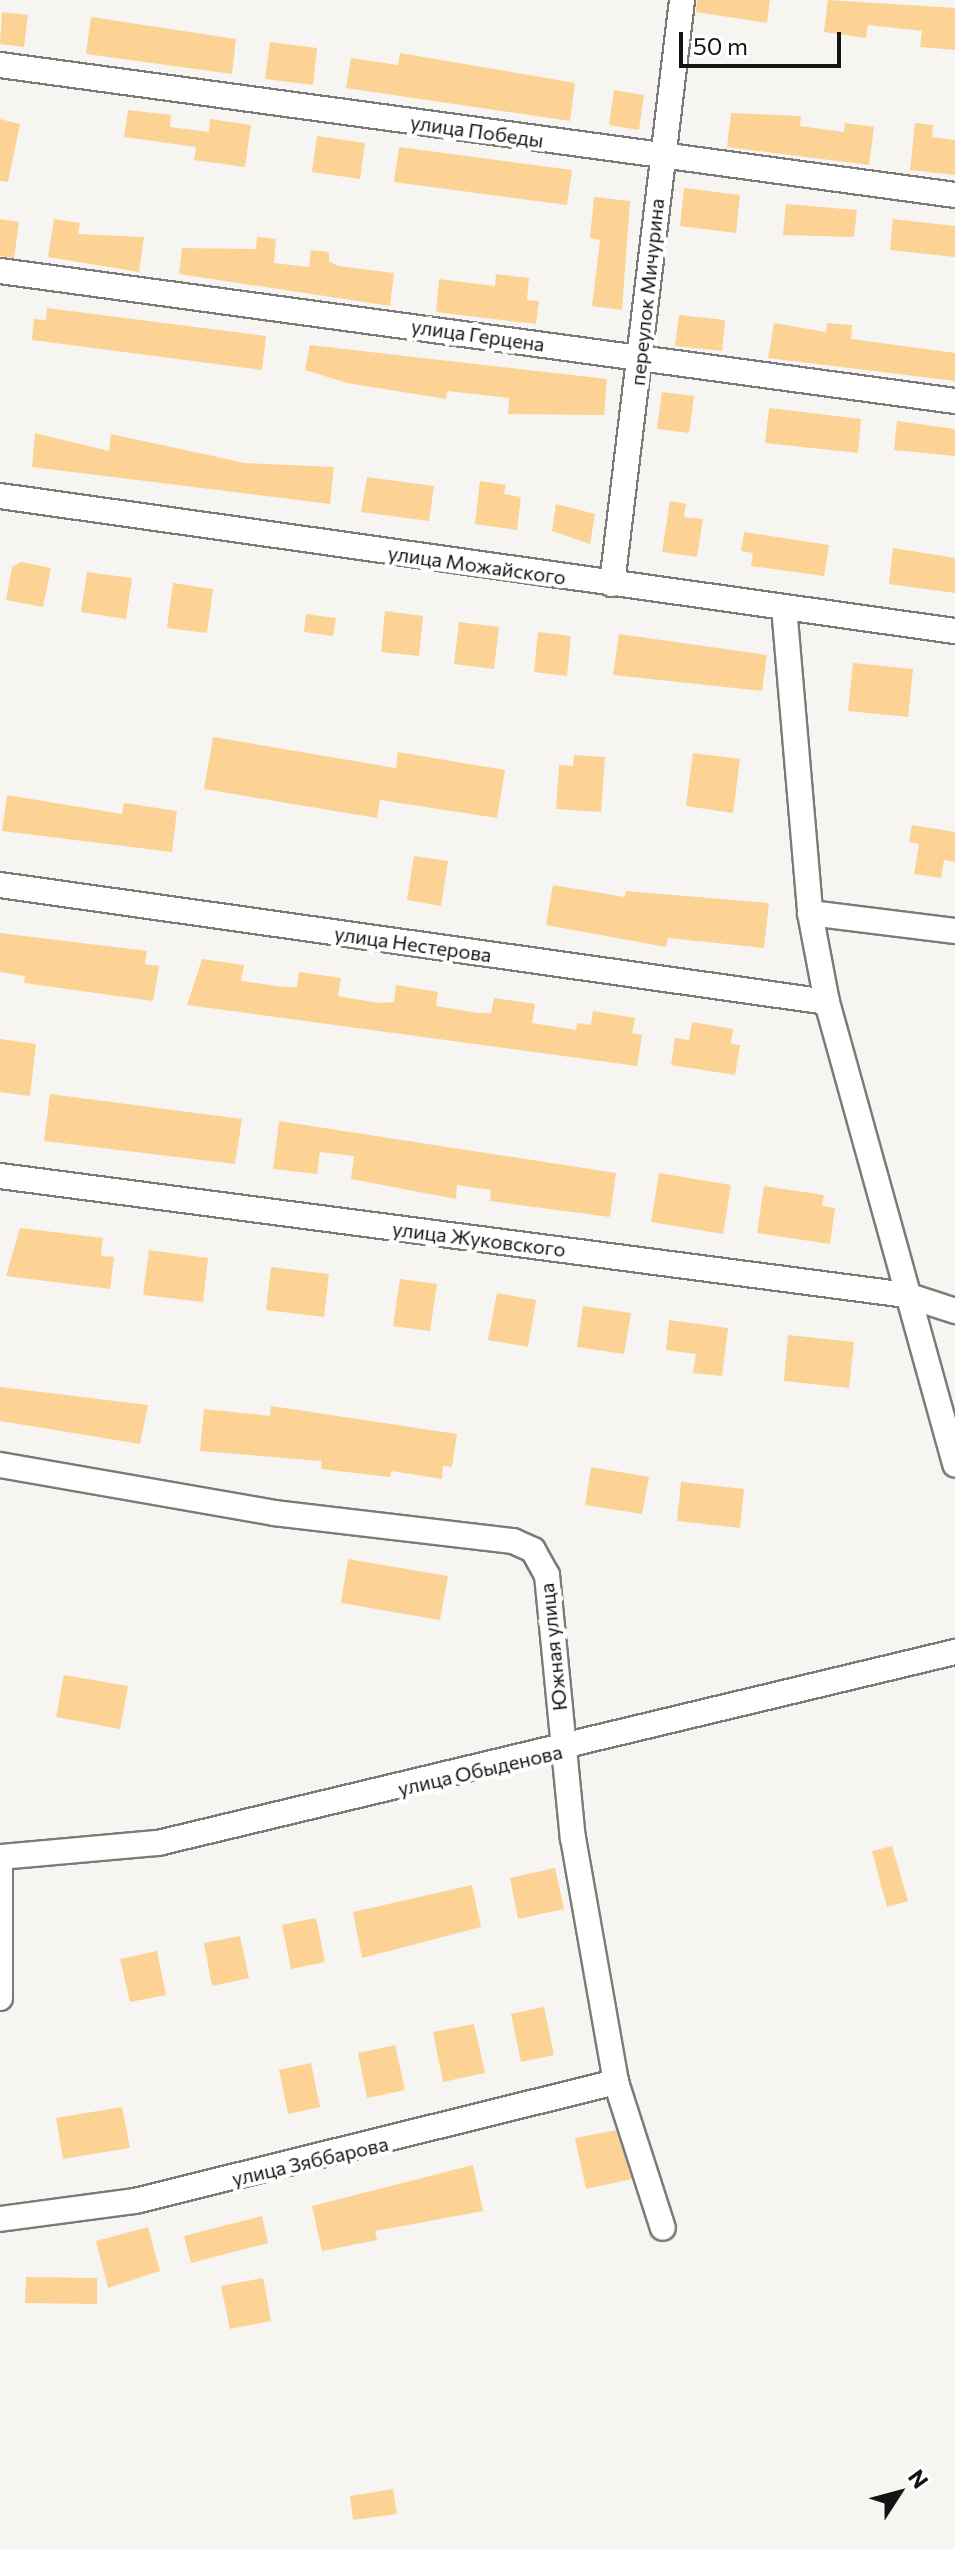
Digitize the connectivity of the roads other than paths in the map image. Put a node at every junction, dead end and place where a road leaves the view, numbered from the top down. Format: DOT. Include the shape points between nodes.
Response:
graph roads {
  1 [pos="682,0"];
  2 [pos="0,65"];
  3 [pos="662,156"];
  4 [pos="955,195"];
  5 [pos="0,271"];
  6 [pos="641,357"];
  7 [pos="955,401"];
  8 [pos="0,496"];
  9 [pos="612,584"];
  10 [pos="784,607"];
  11 [pos="955,631"];
  12 [pos="0,885"];
  13 [pos="810,913"];
  14 [pos="955,931"];
  15 [pos="827,1002"];
  16 [pos="0,1176"];
  17 [pos="906,1295"];
  18 [pos="955,1311"];
  19 [pos="0,1465"];
  20 [pos="955,1465"];
  21 [pos="955,1652"];
  22 [pos="563,1750"];
  23 [pos="0,1857"];
  24 [pos="0,1998"];
  25 [pos="616,2082"];
  26 [pos="0,2219"];
  27 [pos="663,2228"];
  1 -- 3 [label="street, переулок Мичурина"];
  2 -- 3 [label="street, улица Победы"];
  3 -- 4 [label="street, улица Победы"];
  3 -- 6 [label="street, переулок Мичурина"];
  5 -- 6 [label="street, улица Герцена"];
  6 -- 7 [label="street, улица Герцена"];
  6 -- 9 [label="street, переулок Мичурина"];
  8 -- 9 [label="street, улица Можайского"];
  9 -- 10 [label="street, улица Можайского"];
  10 -- 11 [label="street, улица Можайского"];
  10 -- 13 [label="street"];
  12 -- 15 [label="street, улица Нестерова"];
  13 -- 14 [label="street"];
  13 -- 15 [label="street"];
  15 -- 17 [label="street"];
  16 -- 17 [label="street, улица Жуковского"];
  17 -- 18 [label="street, улица Жуковского"];
  17 -- 20 [label="street"];
  19 -- 22 [label="street, Южная улица" via="274,1513 513,1541 533,1550 547,1575"];
  21 -- 22 [label="street, улица Обыденова"];
  22 -- 23 [label="street, улица Обыденова" via="158,1843"];
  22 -- 25 [label="street, Южная улица"];
  23 -- 24 [label="street"];
  25 -- 26 [label="street, улица Зяббарова" via="135,2201"];
  25 -- 27 [label="street, Южная улица"];
}
